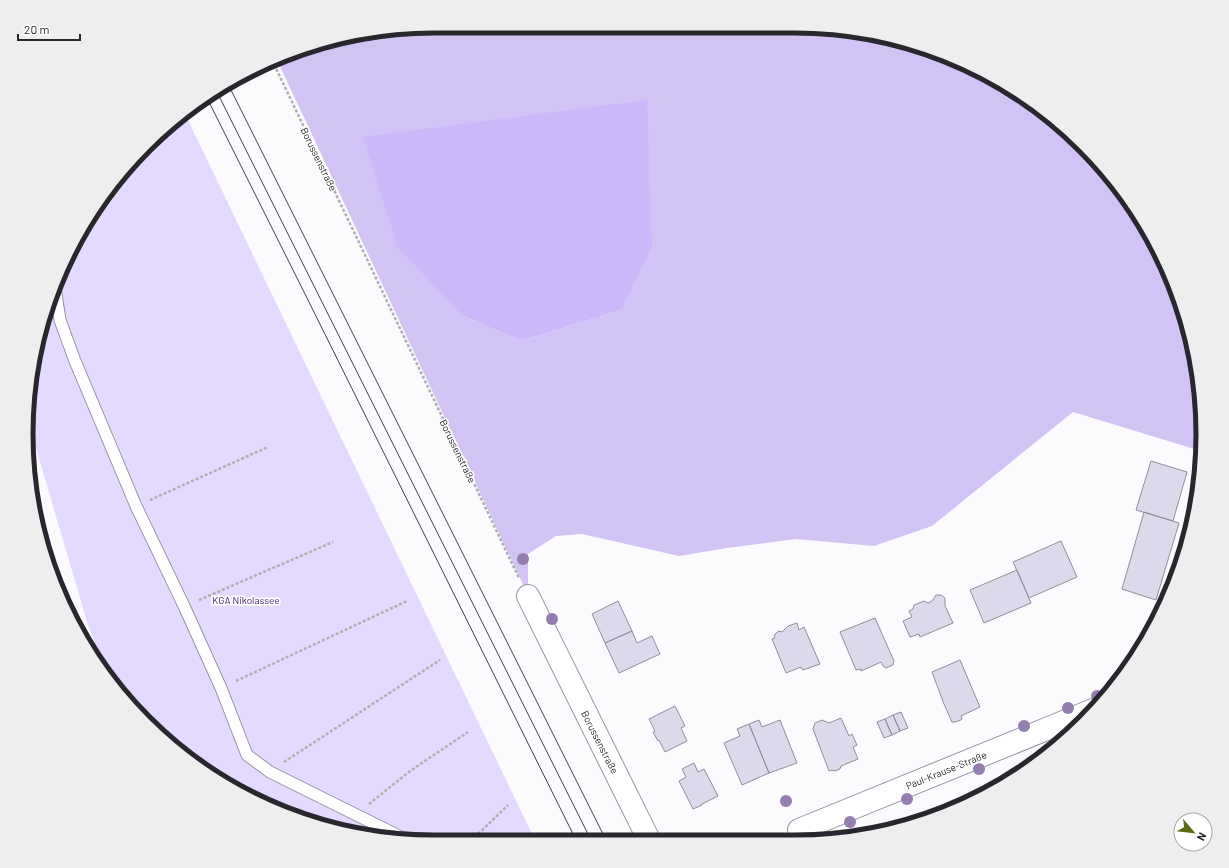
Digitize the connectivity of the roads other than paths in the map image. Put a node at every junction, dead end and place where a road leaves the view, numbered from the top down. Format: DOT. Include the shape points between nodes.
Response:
graph roads {
  1 [pos="57,298"];
  2 [pos="528,596"];
  3 [pos="1082,714"];
  4 [pos="799,830"];
  5 [pos="392,833"];
  6 [pos="647,835"];
  1 -- 5 [label="lane" via="60,320 70,347 136,506 221,688 247,755 270,772"];
  2 -- 6 [label="street, Borussenstraße"];
  3 -- 4 [label="street, Paul-Krause-Straße"];
}
